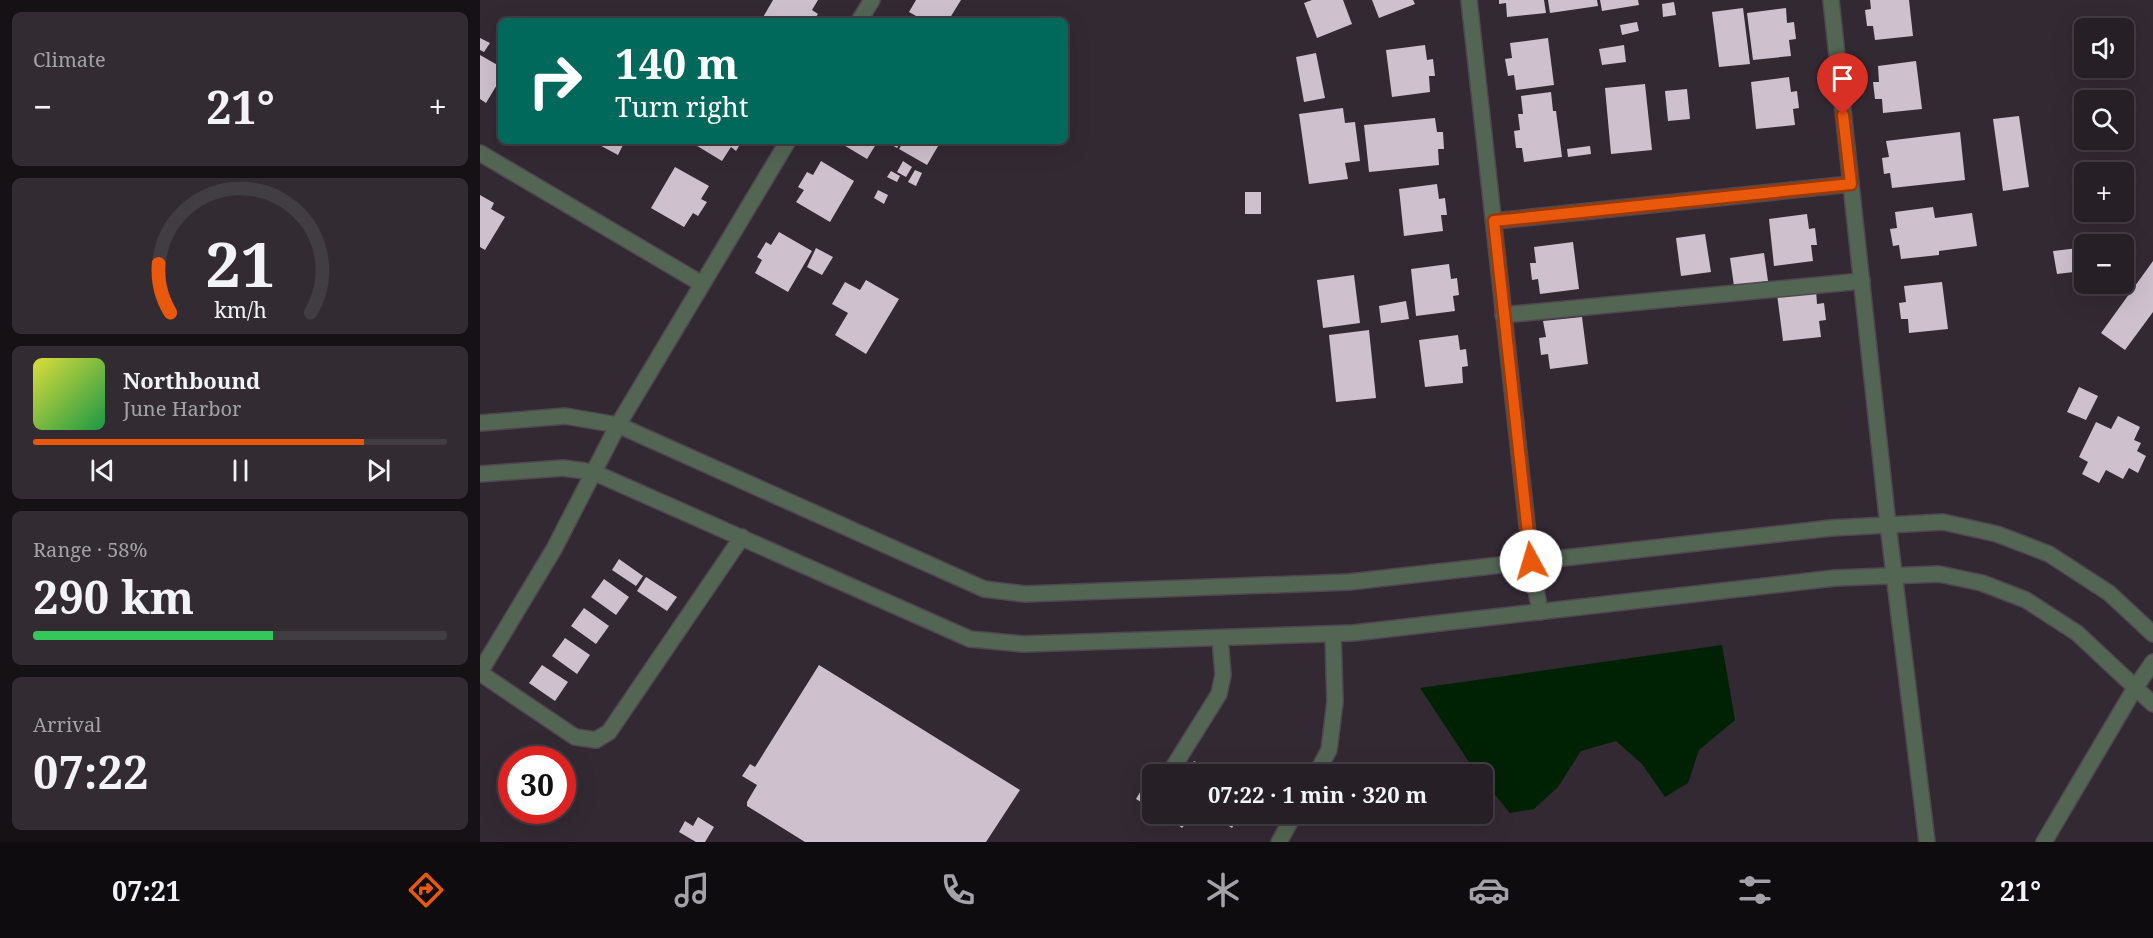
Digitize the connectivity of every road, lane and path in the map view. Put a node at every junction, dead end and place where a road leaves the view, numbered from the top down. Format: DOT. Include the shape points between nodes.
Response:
graph roads {
  1 [pos="872,0"];
  2 [pos="1469,0"];
  3 [pos="1831,0"];
  4 [pos="861,18"];
  5 [pos="786,144"];
  6 [pos="480,153"];
  7 [pos="1851,184"];
  8 [pos="1494,221"];
  9 [pos="1862,281"];
  10 [pos="702,284"];
  11 [pos="1503,315"];
  12 [pos="480,423"];
  13 [pos="618,425"];
  14 [pos="593,472"];
  15 [pos="480,474"];
  16 [pos="1888,525"];
  17 [pos="742,537"];
  18 [pos="1531,561"];
  19 [pos="1895,576"];
  20 [pos="1540,612"];
  21 [pos="1333,634"];
  22 [pos="2153,634"];
  23 [pos="1220,638"];
  24 [pos="2153,662"];
  25 [pos="480,672"];
  26 [pos="2135,688"];
  27 [pos="2153,704"];
  28 [pos="1175,764"];
  29 [pos="1321,764"];
  30 [pos="1289,824"];
  31 [pos="1279,842"];
  32 [pos="1927,842"];
  33 [pos="2044,842"];
  1 -- 4 [label="street"];
  2 -- 8 [label="street"];
  3 -- 7 [label="street"];
  5 -- 10 [label="street"];
  6 -- 10 [label="street"];
  7 -- 8 [label="street"];
  7 -- 9 [label="street"];
  8 -- 11 [label="street"];
  9 -- 11 [label="street"];
  9 -- 16 [label="street"];
  10 -- 13 [label="street"];
  11 -- 18 [label="street"];
  12 -- 13 [label="street" via="565,416"];
  13 -- 14 [label="street"];
  13 -- 18 [label="street" via="984,589 1025,594 1349,582"];
  14 -- 15 [label="street" via="563,468"];
  14 -- 17 [label="street"];
  14 -- 25 [label="street" via="554,549"];
  16 -- 18 [label="street"];
  16 -- 19 [label="street"];
  16 -- 22 [label="street" via="1943,522 1997,534 2049,554 2109,593"];
  17 -- 23 [label="street" via="970,639 1023,644"];
  17 -- 25 [label="street" via="609,732 596,740 575,737"];
  18 -- 20 [label="street"];
  19 -- 20 [label="street" via="1835,578"];
  19 -- 26 [label="street" via="1939,574 1982,583 2026,600 2077,633"];
  19 -- 32 [label="street"];
  20 -- 21 [label="street"];
  21 -- 23 [label="street"];
  21 -- 29 [label="street" via="1335,702 1329,750"];
  23 -- 28 [label="street" via="1223,675 1219,694"];
  24 -- 26 [label="street"];
  26 -- 27 [label="street"];
  26 -- 33 [label="street"];
  30 -- 31 [label="street"];
}
